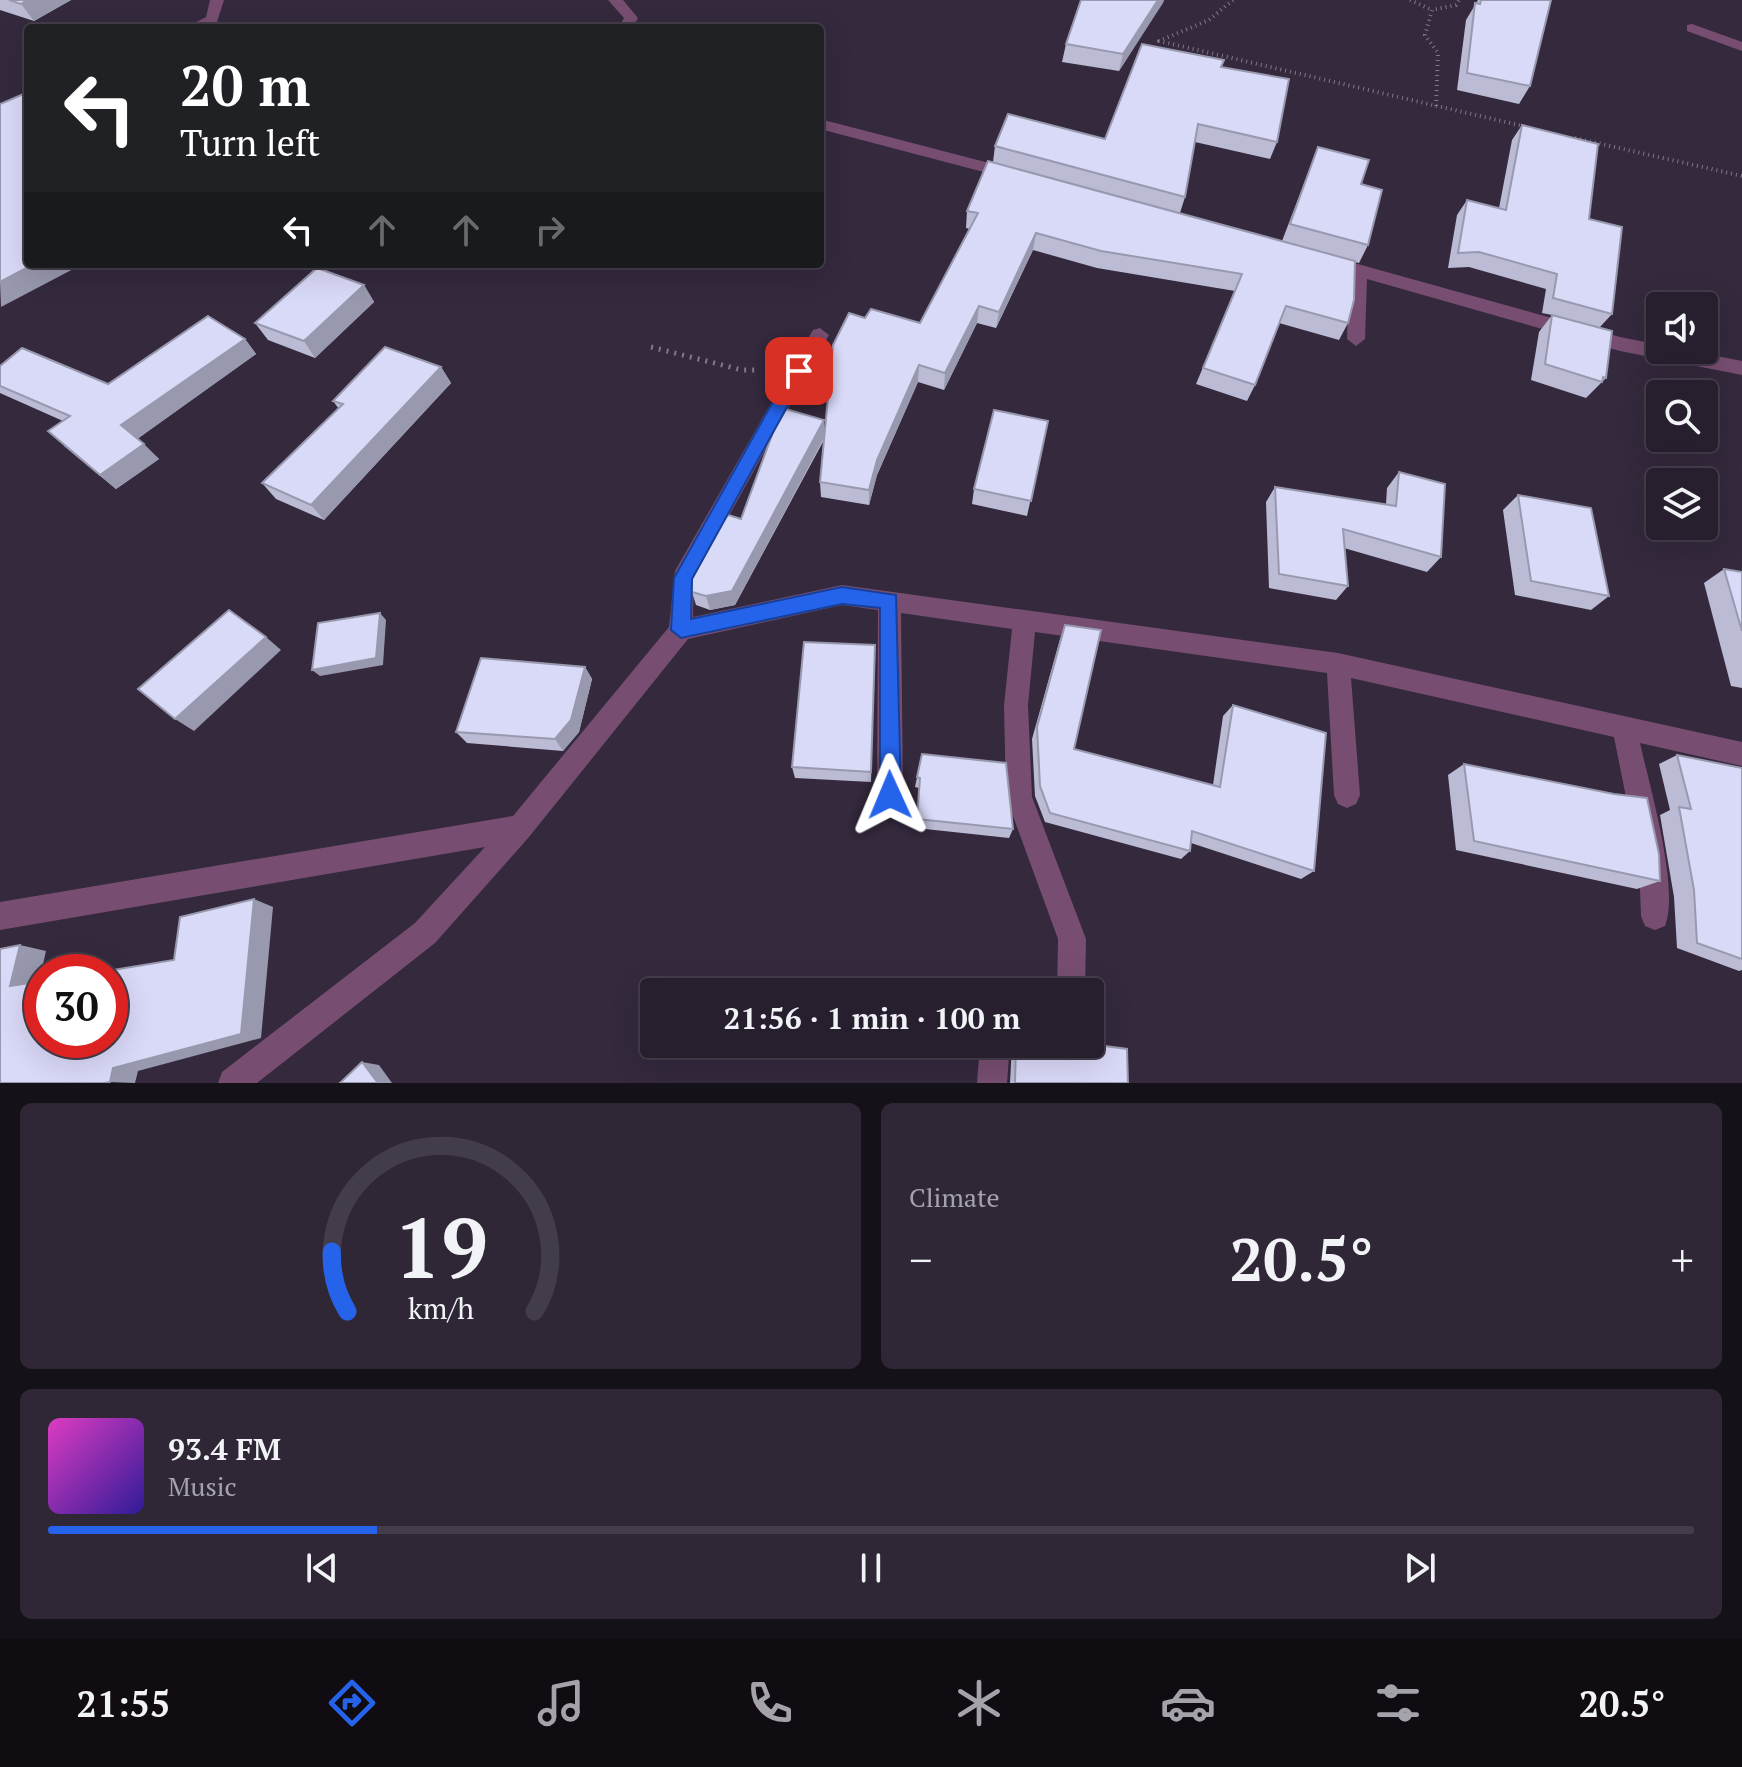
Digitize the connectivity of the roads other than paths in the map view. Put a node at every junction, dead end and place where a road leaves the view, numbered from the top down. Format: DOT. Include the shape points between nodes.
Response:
graph roads {
  1 [pos="217,0"];
  2 [pos="615,0"];
  3 [pos="201,24"];
  4 [pos="627,24"];
  5 [pos="1692,28"];
  6 [pos="1742,47"];
  7 [pos="824,125"];
  8 [pos="1038,182"];
  9 [pos="1313,258"];
  10 [pos="1358,270"];
  11 [pos="820,335"];
  12 [pos="1356,339"];
  13 [pos="1742,368"];
  14 [pos="889,601"];
  15 [pos="1025,618"];
  16 [pos="681,630"];
  17 [pos="1338,664"];
  18 [pos="1624,727"];
  19 [pos="1742,754"];
  20 [pos="890,795"];
  21 [pos="1347,795"];
  22 [pos="520,828"];
  23 [pos="0,916"];
  24 [pos="1655,916"];
  25 [pos="1071,978"];
  26 [pos="994,1058"];
  27 [pos="233,1083"];
  28 [pos="992,1083"];
  1 -- 3 [label="street" via="212,19"];
  2 -- 4 [label="street" via="631,18"];
  5 -- 6 [label="street"];
  7 -- 8 [label="street"];
  9 -- 10 [label="street"];
  10 -- 12 [label="street"];
  10 -- 13 [label="street" via="1620,344"];
  11 -- 16 [label="street" via="683,578"];
  14 -- 15 [label="street"];
  14 -- 16 [label="street" via="842,595"];
  14 -- 20 [label="street"];
  15 -- 17 [label="street"];
  15 -- 25 [label="street" via="1016,705 1019,797 1072,939"];
  16 -- 22 [label="street"];
  17 -- 18 [label="street"];
  17 -- 21 [label="street"];
  18 -- 19 [label="street"];
  18 -- 24 [label="street" via="1652,862"];
  22 -- 23 [label="street"];
  22 -- 27 [label="street" via="425,933"];
  26 -- 28 [label="street"];
}
